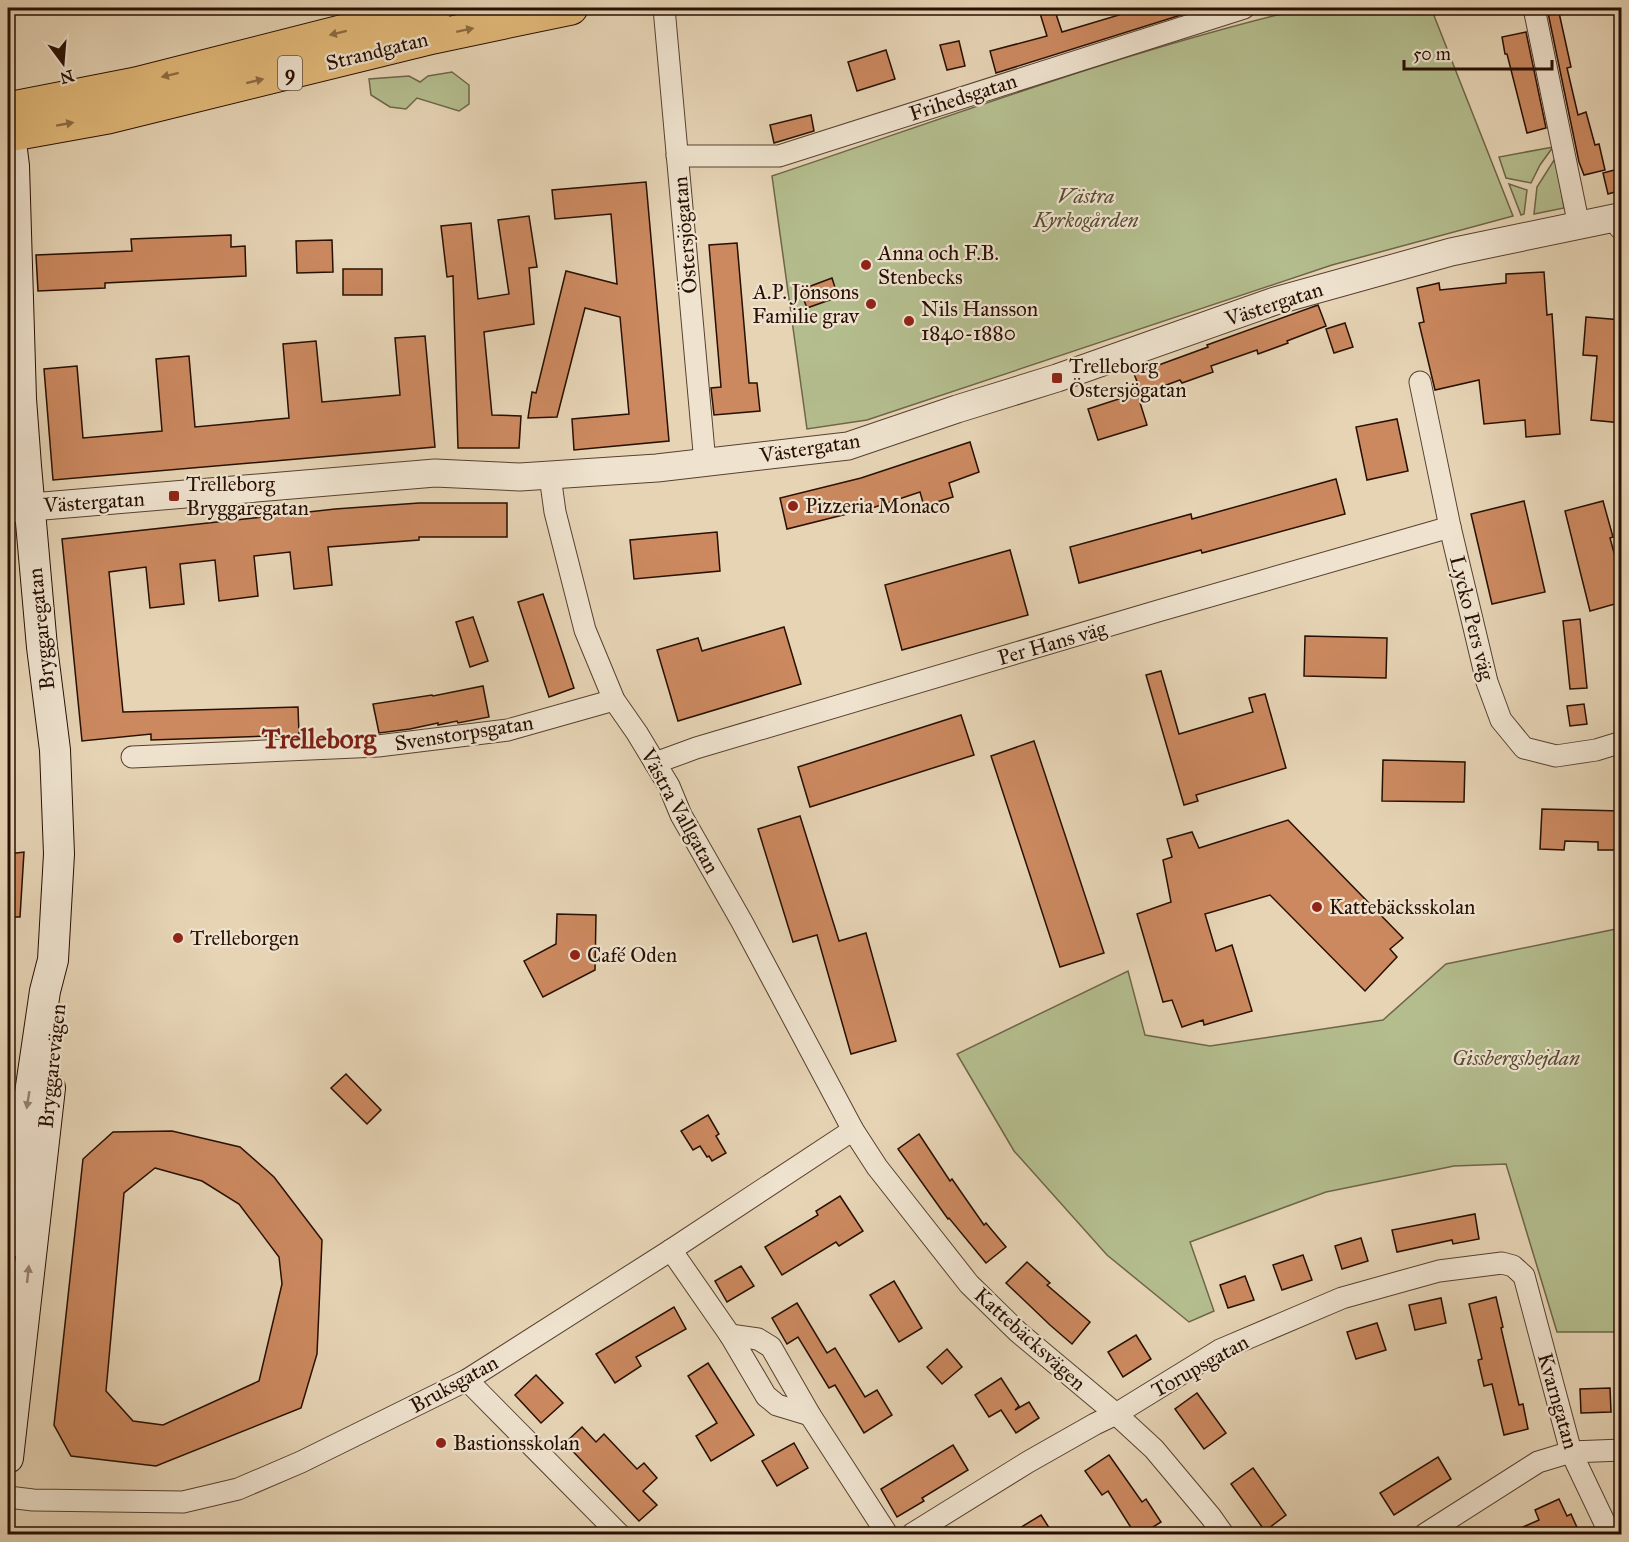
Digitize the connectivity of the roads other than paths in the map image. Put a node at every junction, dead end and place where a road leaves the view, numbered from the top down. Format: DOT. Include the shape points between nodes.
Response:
graph roads {
  1 [pos="435,8"];
  2 [pos="571,8"];
  3 [pos="664,8"];
  4 [pos="1244,8"];
  5 [pos="1534,8"];
  6 [pos="8,124"];
  7 [pos="677,156"];
  8 [pos="1621,220"];
  9 [pos="1579,226"];
  10 [pos="1420,382"];
  11 [pos="705,463"];
  12 [pos="550,476"];
  13 [pos="18,507"];
  14 [pos="1450,528"];
  15 [pos="614,700"];
  16 [pos="1622,742"];
  17 [pos="132,757"];
  18 [pos="655,763"];
  19 [pos="53,960"];
  20 [pos="853,1130"];
  21 [pos="18,1209"];
  22 [pos="8,1243"];
  23 [pos="671,1250"];
  24 [pos="1513,1266"];
  25 [pos="730,1335"];
  26 [pos="467,1380"];
  27 [pos="1116,1414"];
  28 [pos="810,1415"];
  29 [pos="1622,1449"];
  30 [pos="1571,1452"];
  31 [pos="8,1458"];
  32 [pos="8,1497"];
  33 [pos="619,1534"];
  34 [pos="887,1534"];
  35 [pos="912,1534"];
  36 [pos="1222,1534"];
  37 [pos="1425,1534"];
  38 [pos="1610,1534"];
  1 -- 6 [label="main road, Strandgatan / 9, one-way" via="136,84"];
  6 -- 2 [label="main road, Strandgatan / 9, one-way" via="108,117 433,37"];
  3 -- 7 [label="street, Östersjögatan"];
  4 -- 7 [label="street, Frihedsgatan" via="779,156"];
  5 -- 9 [label="street"];
  6 -- 13 [label="main road, Bryggaregatan" via="14,166 21,399"];
  7 -- 11 [label="street, Östersjögatan"];
  8 -- 9 [label="street, Västergatan"];
  9 -- 11 [label="street, Västergatan" via="1451,252 1275,301 848,446"];
  10 -- 14 [label="street, Lycko Pers väg"];
  11 -- 12 [label="street, Västergatan"];
  12 -- 13 [label="street, Västergatan" via="435,473"];
  12 -- 15 [label="street, Västra Vallgatan" via="555,512 585,630"];
  13 -- 19 [label="main road, Bryggaregatan" via="55,750 59,854"];
  14 -- 16 [label="street, Lycko Pers väg" via="1487,682 1501,720 1524,748 1556,756"];
  14 -- 18 [label="street, Per Hans väg"];
  15 -- 17 [label="street, Svenstorpsgatan" via="508,730 378,746"];
  15 -- 18 [label="street, Västra Vallgatan"];
  18 -- 20 [label="street, Västra Vallgatan"];
  19 -- 21 [label="main road, Bryggarevägen" via="45,991"];
  20 -- 23 [label="street, Bruksgatan"];
  20 -- 27 [label="street, Kattebäcksvägen" via="877,1167 969,1284 1018,1332"];
  21 -- 22 [label="main road, Bryggarevägen"];
  31 -- 21 [label="main road, Bryggarevägen, one-way"];
  23 -- 25 [label="street"];
  23 -- 26 [label="street, Bruksgatan"];
  24 -- 27 [label="street, Torupsgatan" via="1502,1263 1439,1271 1342,1298 1220,1350"];
  24 -- 30 [label="street, Kvarngatan" via="1524,1276"];
  25 -- 28 [label="street" via="766,1396 777,1405"];
  25 -- 28 [label="street" via="758,1339 771,1347"];
  26 -- 32 [label="street, Bruksgatan" via="238,1489 183,1502"];
  26 -- 33 [label="street"];
  27 -- 35 [label="street, Torupsgatan" via="1028,1462"];
  27 -- 36 [label="street, Kattebäcksvägen" via="1154,1449"];
  28 -- 34 [label="street"];
  29 -- 30 [label="street"];
  30 -- 37 [label="street" via="1538,1462"];
  30 -- 38 [label="street, Kvarngatan"];
}
